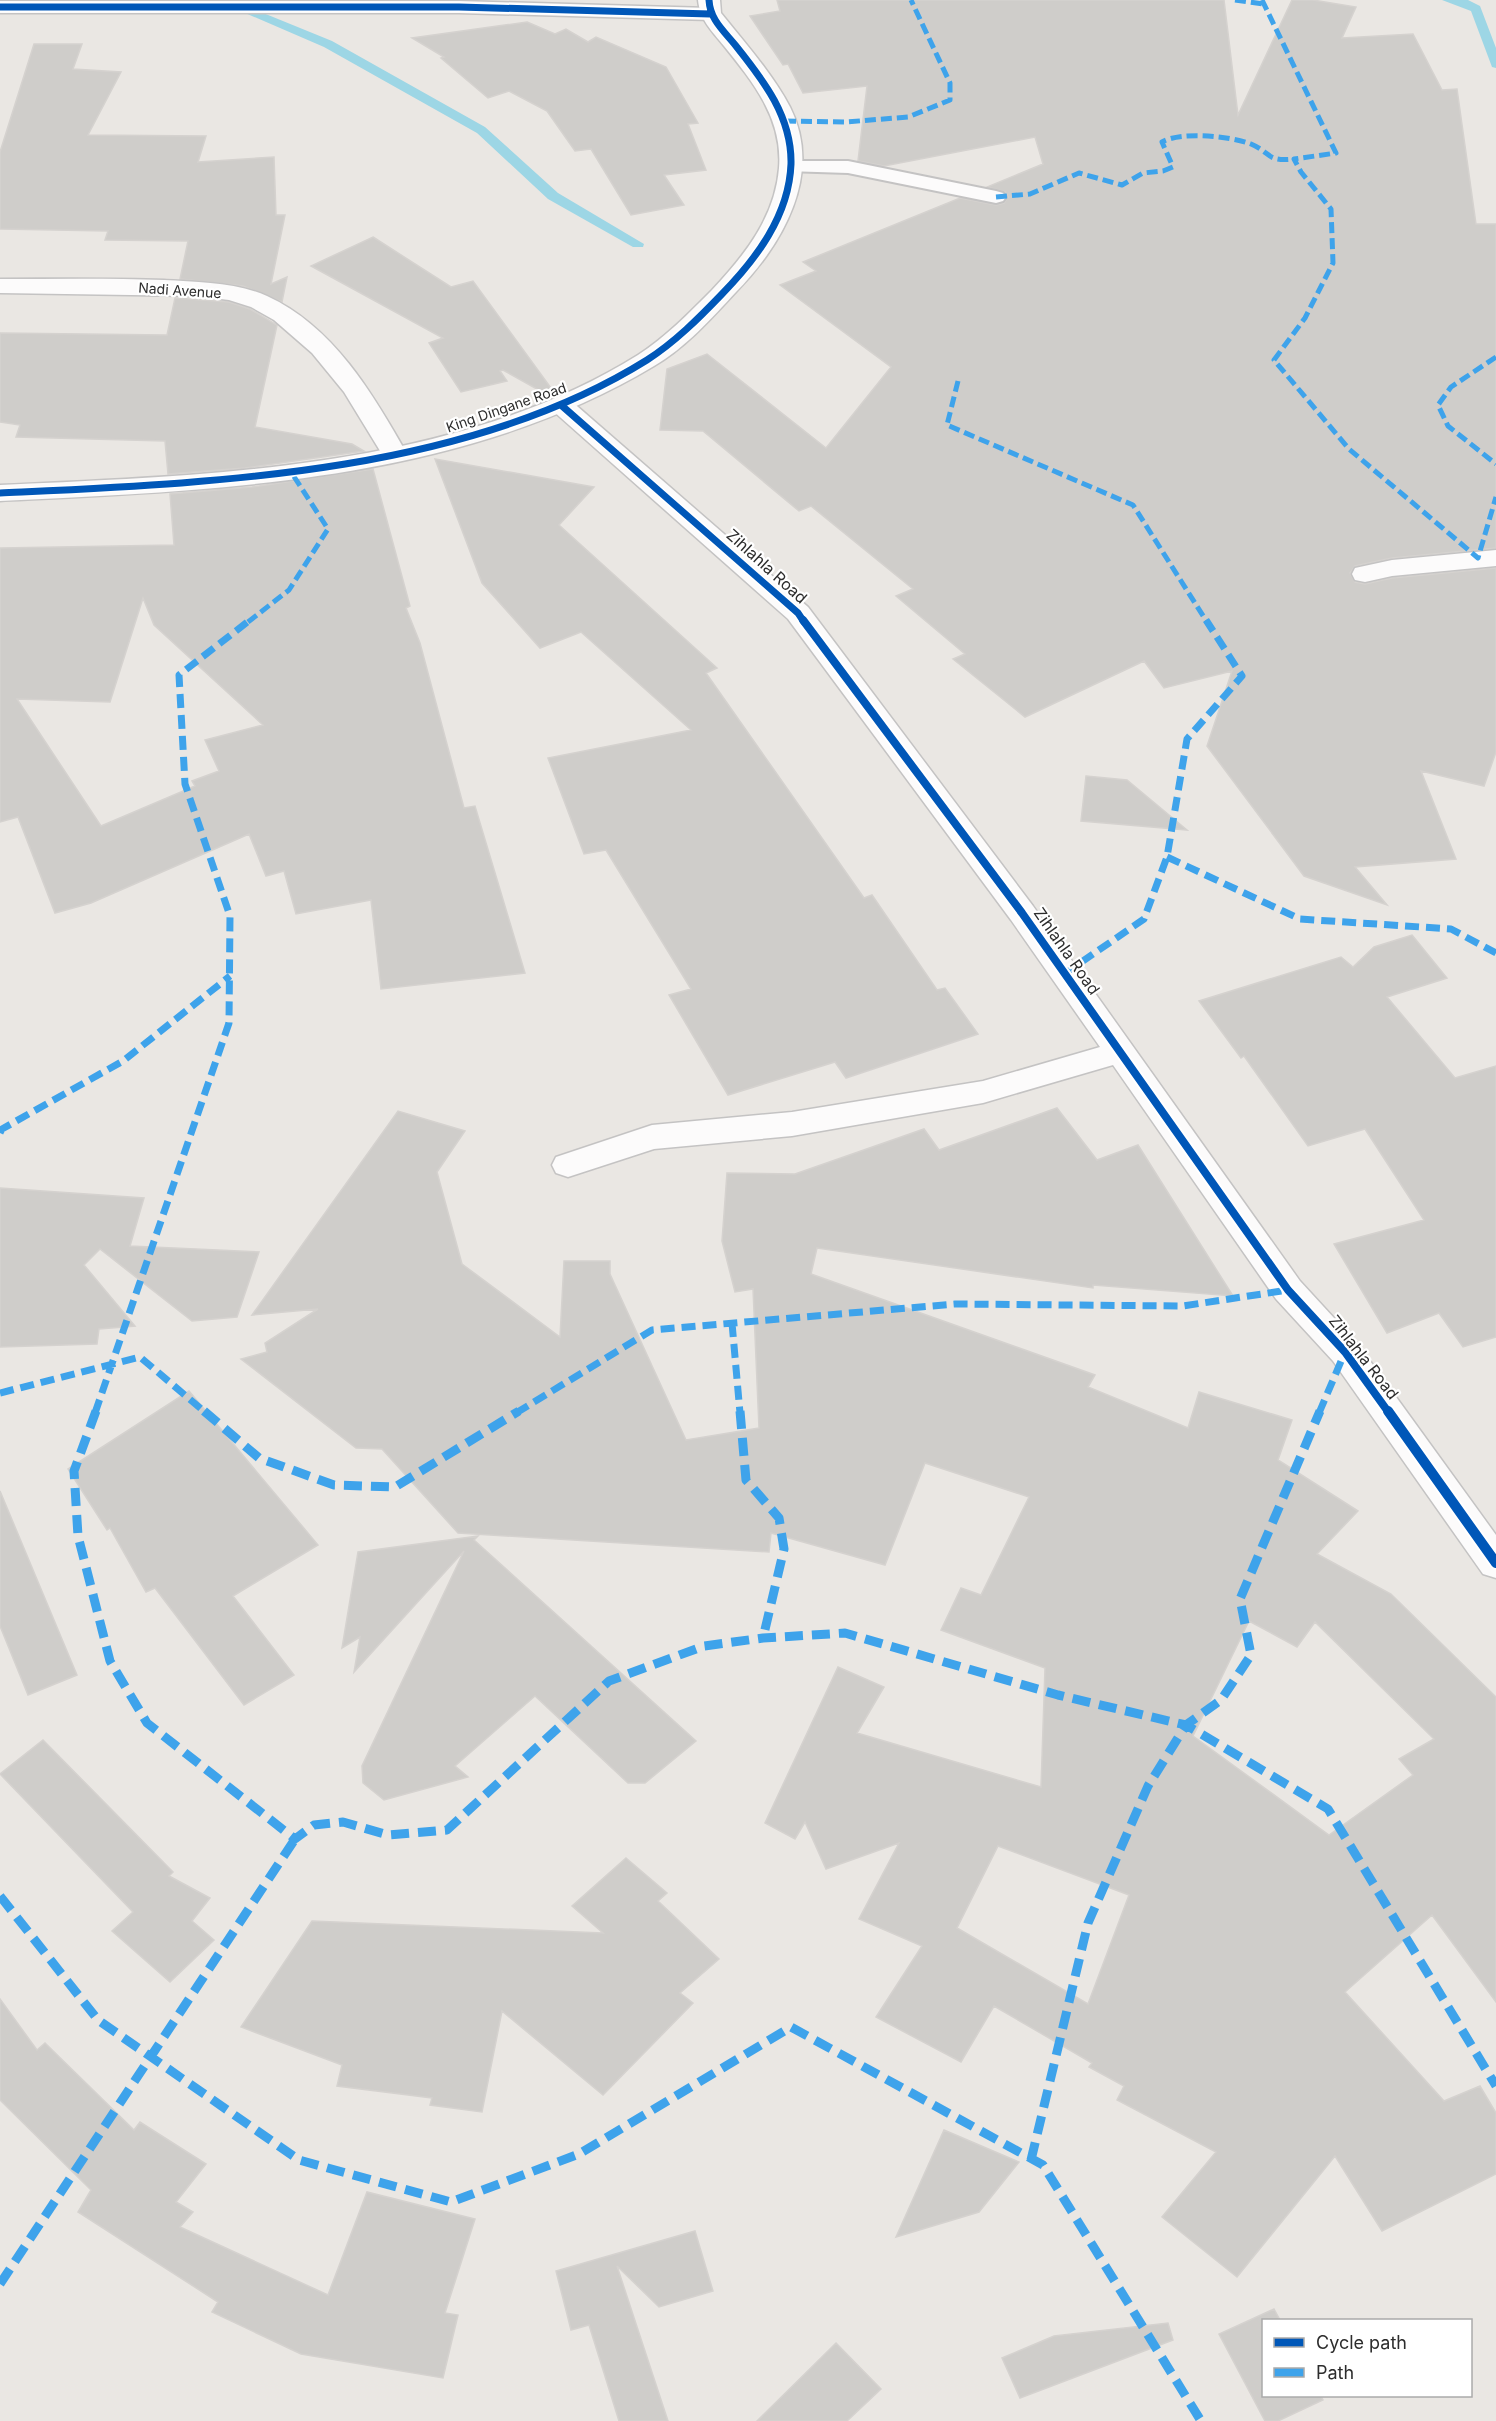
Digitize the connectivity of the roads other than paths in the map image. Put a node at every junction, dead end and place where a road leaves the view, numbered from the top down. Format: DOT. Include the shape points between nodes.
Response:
graph roads {
  1 [pos="398,3"];
  2 [pos="74,4"];
  3 [pos="0,7"];
  4 [pos="709,7"];
  5 [pos="793,167"];
  6 [pos="996,197"];
  7 [pos="0,286"];
  8 [pos="561,405"];
  9 [pos="394,454"];
  10 [pos="0,493"];
  11 [pos="1487,558"];
  12 [pos="1365,574"];
  13 [pos="1120,1052"];
  14 [pos="568,1165"];
  15 [pos="1496,1563"];
  1 -- 2 [label="street"];
  1 -- 4 [label="street"];
  2 -- 3 [label="street"];
  4 -- 5 [label="street, King Dingane Road" via="785,121"];
  5 -- 6 [label="lane" via="848,167"];
  5 -- 8 [label="street, King Dingane Road" via="778,222 746,269 701,316 646,360"];
  7 -- 9 [label="street, Nadi Avenue" via="218,290 259,302 290,321 325,353 364,399"];
  8 -- 9 [label="street, King Dingane Road" via="473,435"];
  8 -- 13 [label="street, Zihlahla Road" via="798,613 1022,913"];
  9 -- 10 [label="street, King Dingane Road" via="291,472"];
  11 -- 12 [label="street"];
  13 -- 14 [label="street" via="983,1092 792,1125 652,1137"];
  13 -- 15 [label="street, Zihlahla Road" via="1288,1290 1345,1352"];
}
